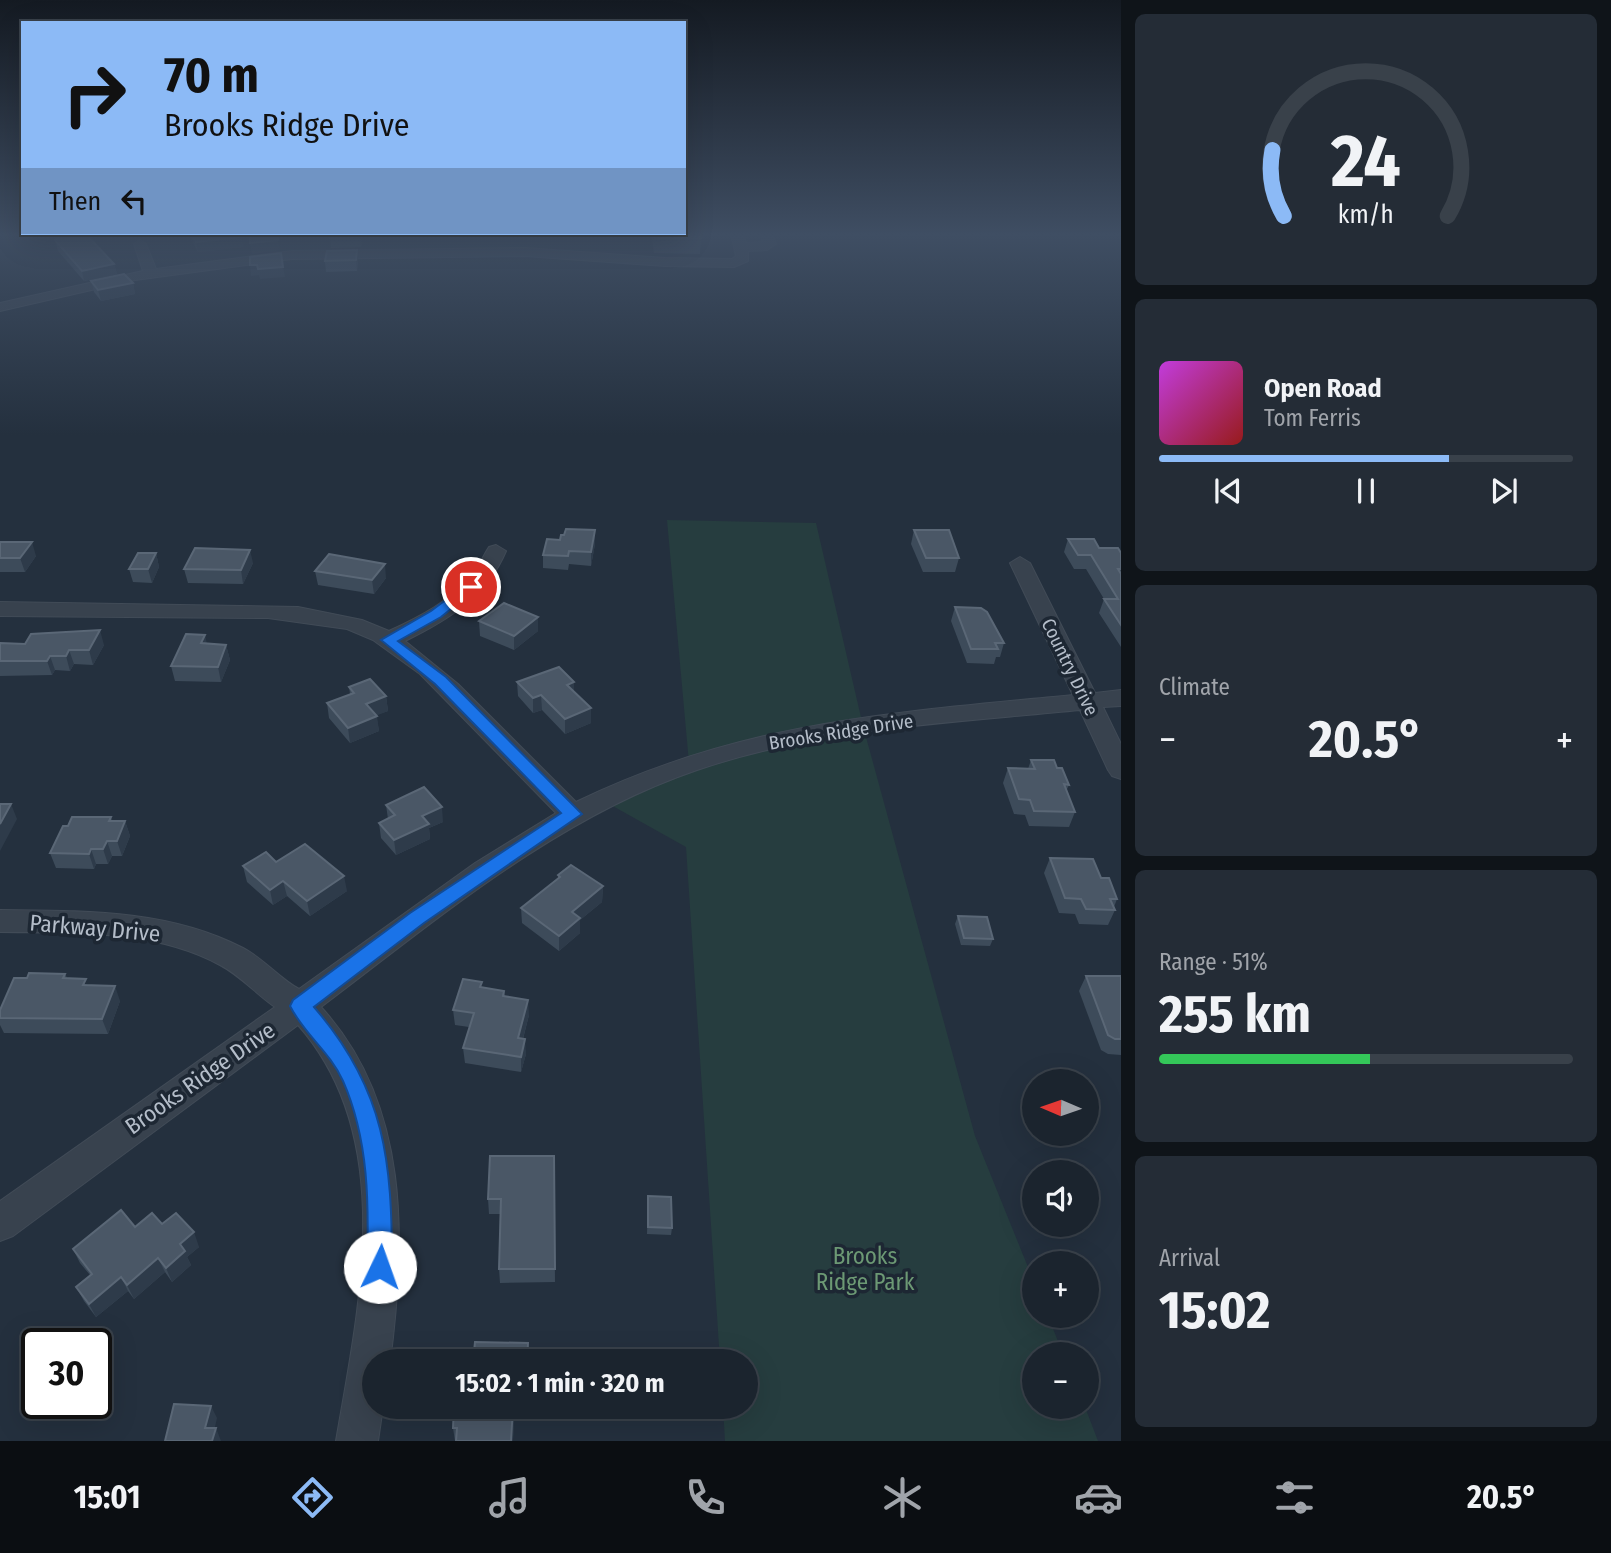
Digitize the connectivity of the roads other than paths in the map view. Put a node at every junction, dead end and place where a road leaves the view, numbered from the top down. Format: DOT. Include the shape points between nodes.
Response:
graph roads {
  1 [pos="30,300"];
  2 [pos="0,307"];
  3 [pos="496,551"];
  4 [pos="1020,563"];
  5 [pos="0,609"];
  6 [pos="388,640"];
  7 [pos="1121,698"];
  8 [pos="1086,701"];
  9 [pos="1121,770"];
  10 [pos="573,814"];
  11 [pos="0,921"];
  12 [pos="300,1006"];
  13 [pos="0,1223"];
  14 [pos="357,1441"];
  1 -- 2 [label="street"];
  3 -- 6 [label="street" via="484,575 459,598"];
  4 -- 8 [label="street, Country Drive"];
  5 -- 6 [label="street" via="297,614 352,624"];
  6 -- 10 [label="street" via="440,680"];
  7 -- 8 [label="street, Brooks Ridge Drive"];
  8 -- 9 [label="street, Country Drive"];
  8 -- 10 [label="street, Brooks Ridge Drive" via="809,734 689,763"];
  10 -- 12 [label="street, Brooks Ridge Drive" via="417,918"];
  11 -- 12 [label="street, Parkway Drive" via="107,924 178,936 241,961"];
  12 -- 13 [label="street, Brooks Ridge Drive"];
  12 -- 14 [label="street, Parkway Drive" via="333,1044 353,1079 368,1125 381,1193 380,1267"];
}
